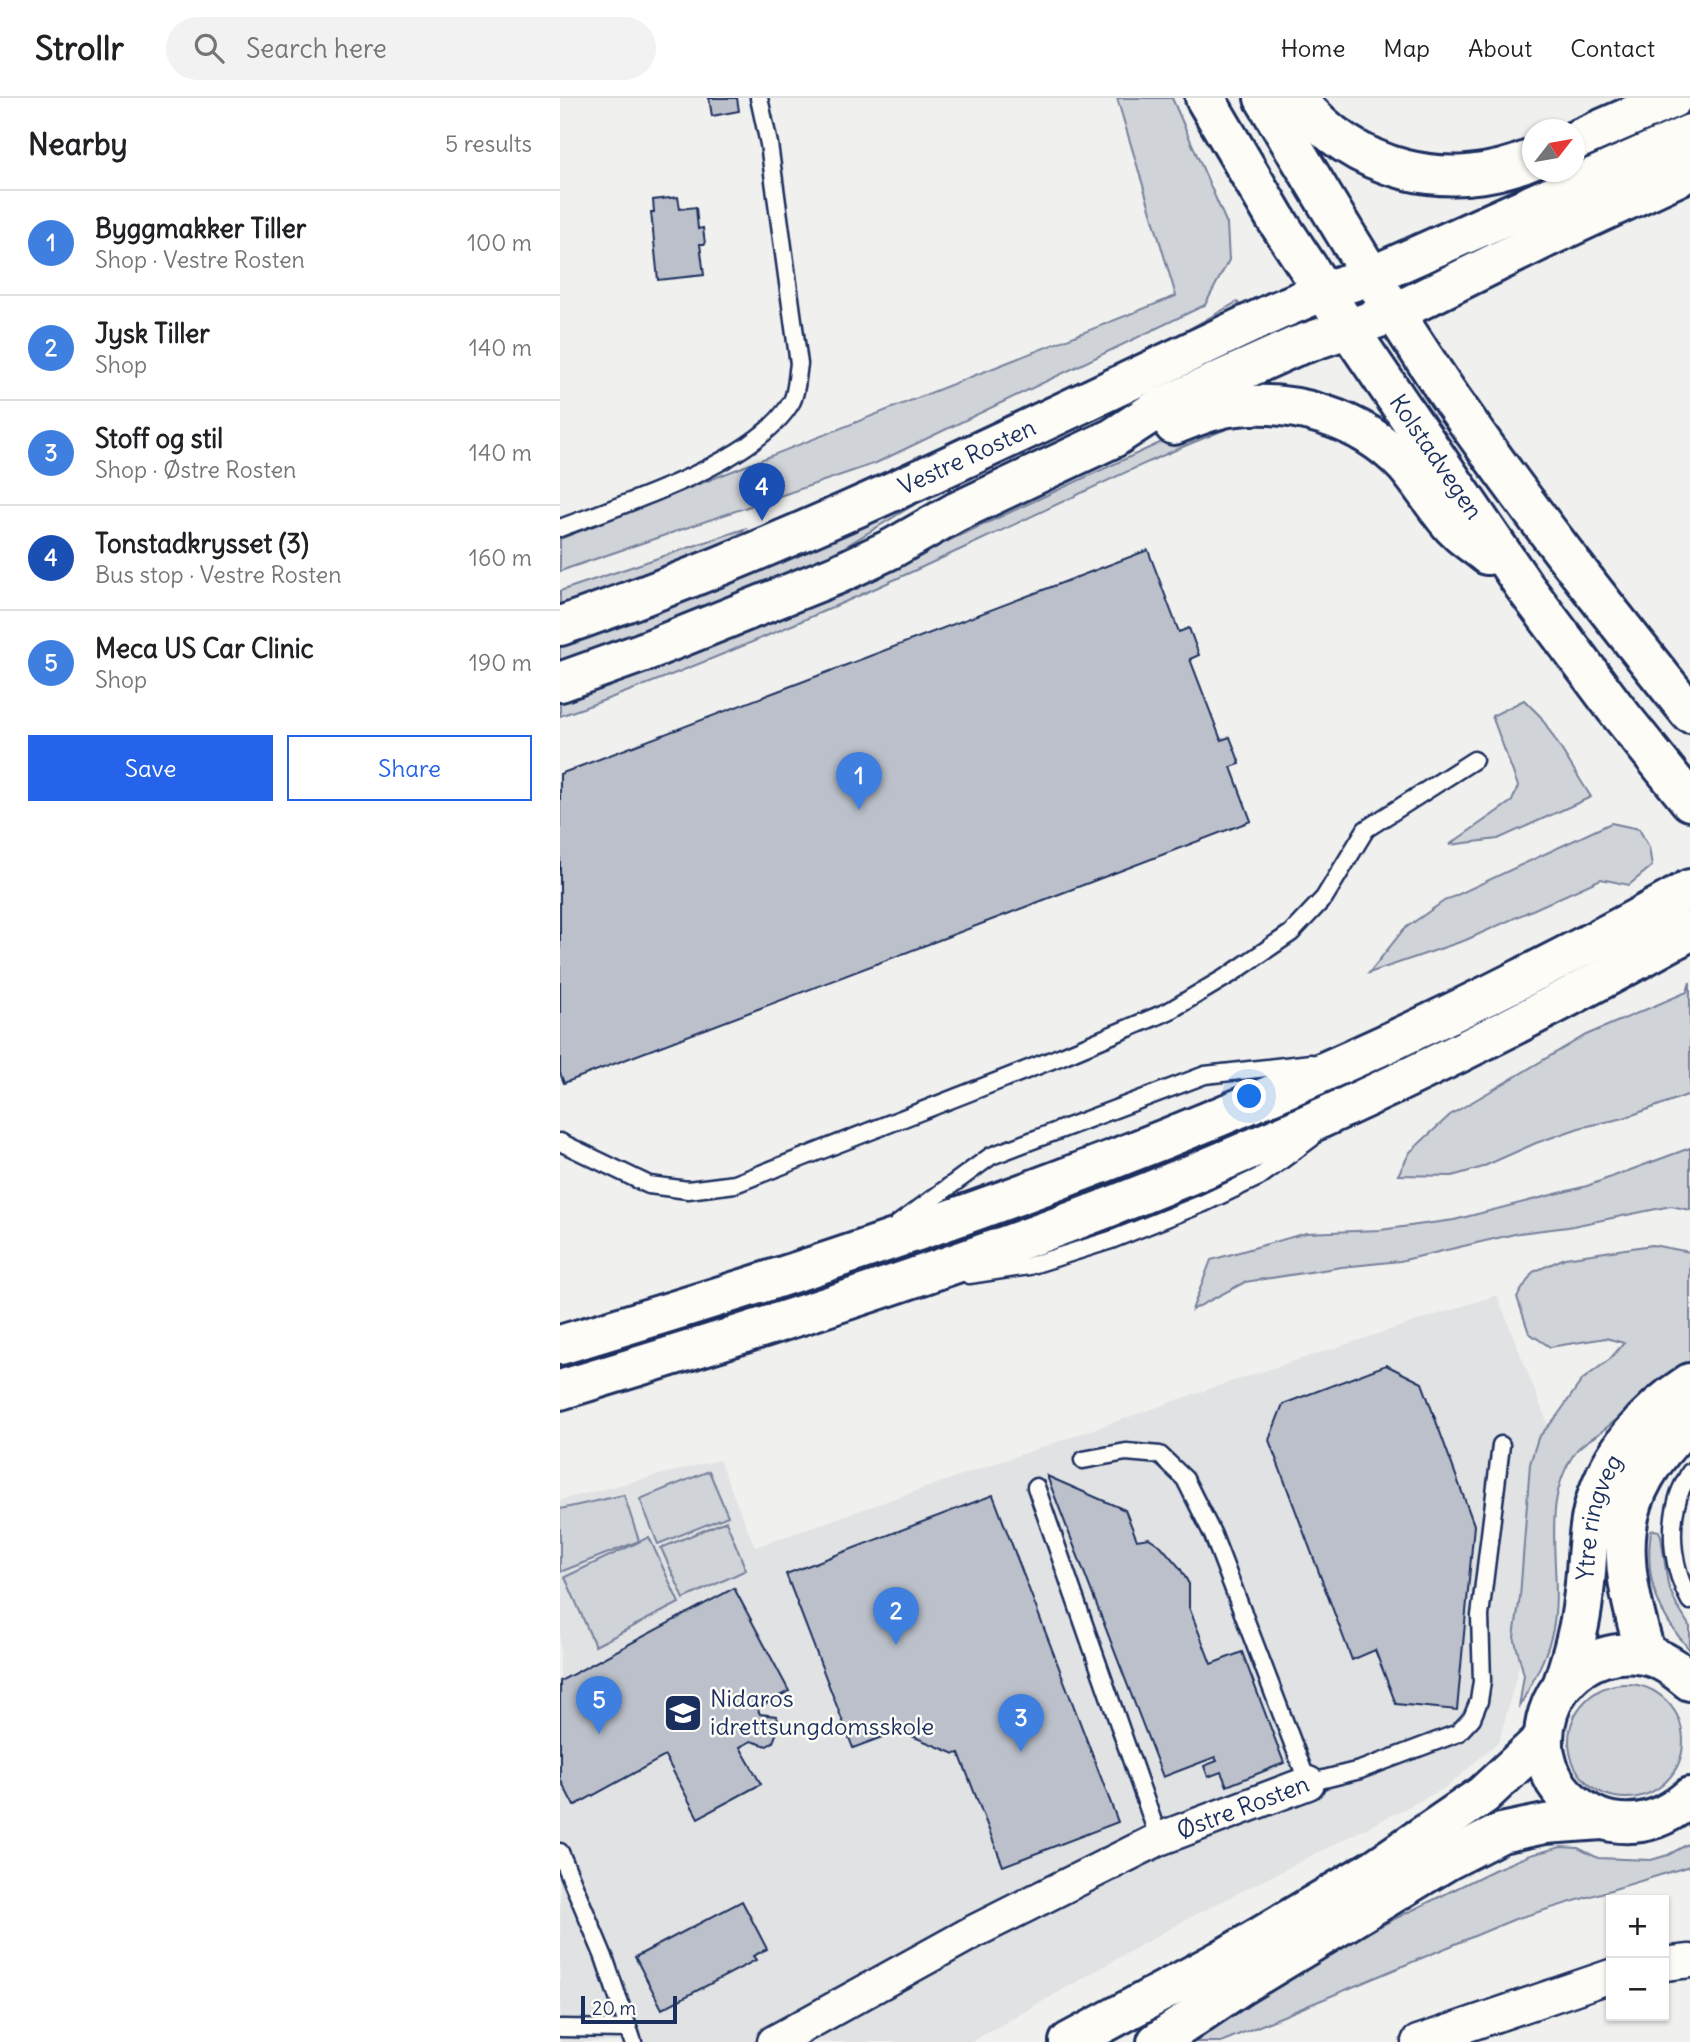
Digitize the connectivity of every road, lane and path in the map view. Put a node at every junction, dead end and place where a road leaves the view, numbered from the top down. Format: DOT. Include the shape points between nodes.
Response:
graph roads {
  1 [pos="759,98"];
  2 [pos="1205,98"];
  3 [pos="1264,98"];
  4 [pos="1297,98"];
  5 [pos="1673,98"];
  6 [pos="1690,134"];
  7 [pos="1585,136"];
  8 [pos="1522,162"];
  9 [pos="1690,171"];
  10 [pos="1371,276"];
  11 [pos="1324,291"];
  12 [pos="1394,313"];
  13 [pos="1348,328"];
  14 [pos="1113,438"];
  15 [pos="560,528"];
  16 [pos="1524,586"];
  17 [pos="560,626"];
  18 [pos="560,682"];
  19 [pos="1690,713"];
  20 [pos="1474,760"];
  21 [pos="1690,801"];
  22 [pos="1690,889"];
  23 [pos="1668,929"];
  24 [pos="560,1142"];
  25 [pos="560,1345"];
  26 [pos="1690,1383"];
  27 [pos="560,1390"];
  28 [pos="1690,1422"];
  29 [pos="1501,1445"];
  30 [pos="1083,1460"];
  31 [pos="1690,1472"];
  32 [pos="1036,1487"];
  33 [pos="1690,1601"];
  34 [pos="1646,1655"];
  35 [pos="1690,1681"];
  36 [pos="1563,1683"];
  37 [pos="1543,1739"];
  38 [pos="1308,1783"];
  39 [pos="1690,1797"];
  40 [pos="1602,1820"];
  41 [pos="1159,1839"];
  42 [pos="560,1852"];
  43 [pos="1690,1961"];
  44 [pos="1669,1963"];
  45 [pos="1606,1978"];
  46 [pos="560,2028"];
  47 [pos="630,2036"];
  48 [pos="774,2042"];
  49 [pos="1069,2042"];
  50 [pos="1157,2042"];
  51 [pos="1418,2042"];
  1 -- 15 [label="lane" via="799,364 793,399 777,421 741,449 674,485"];
  2 -- 11 [label="main road, Kolstadvegen"];
  3 -- 10 [label="main road, Kolstadvegen"];
  4 -- 8 [label="main road" via="1308,113 1352,148 1398,169 1456,176 1493,172"];
  5 -- 7 [label="main road"];
  6 -- 10 [label="main road, Vestre Rosten"];
  9 -- 12 [label="main road, Vestre Rosten"];
  10 -- 11 [label="main road, Vestre Rosten"];
  10 -- 12 [label="main road, Kolstadvegen"];
  11 -- 13 [label="main road, Kolstadvegen"];
  11 -- 17 [label="main road, Vestre Rosten" via="812,529"];
  12 -- 13 [label="main road, Vestre Rosten"];
  12 -- 19 [label="main road, Kolstadvegen" via="1563,550"];
  13 -- 14 [label="main road, Vestre Rosten" via="1283,351 1159,408"];
  13 -- 16 [label="main road, Kolstadvegen"];
  14 -- 16 [label="main road, Vestre Rosten" via="1170,427 1227,407 1291,406 1327,416 1376,439 1404,464 1448,522"];
  14 -- 18 [label="main road, Vestre Rosten" via="838,574"];
  16 -- 21 [label="main road, Kolstadvegen"];
  20 -- 24 [label="lane" via="1366,829 1324,898 1291,933 1169,1010 1062,1056 735,1184 688,1190 649,1185"];
  22 -- 23 [label="main road"];
  23 -- 25 [label="main road" via="1136,1150 861,1250"];
  23 -- 27 [label="main road" via="1437,1065 1208,1167 1102,1210 880,1288"];
  26 -- 36 [label="main road, Ytre ringveg" via="1642,1422 1612,1462 1595,1504 1576,1644"];
  28 -- 34 [label="main road, Ytre ringveg" via="1663,1447 1640,1483 1626,1527 1631,1604"];
  29 -- 38 [label="lane, Østre Rosten" via="1480,1616 1482,1681 1472,1717 1458,1732 1360,1770"];
  30 -- 38 [label="lane" via="1126,1452 1160,1455 1185,1479 1213,1535"];
  31 -- 33 [label="lane" via="1678,1497 1673,1534 1675,1564"];
  32 -- 41 [label="lane"];
  34 -- 35 [label="main road" via="1672,1666"];
  34 -- 36 [label="main road" via="1601,1658"];
  36 -- 37 [label="main road, Ytre ringveg" via="1545,1719"];
  37 -- 40 [label="main road" via="1547,1766 1559,1790 1578,1808"];
  37 -- 49 [label="main road" via="1483,1795 1377,1868"];
  38 -- 41 [label="street, Østre Rosten"];
  39 -- 40 [label="main road" via="1652,1821"];
  40 -- 50 [label="main road" via="1501,1833 1448,1860 1240,1986"];
  41 -- 48 [label="street, Østre Rosten" via="973,1932"];
  42 -- 47 [label="lane" via="604,1957"];
  43 -- 44 [label="street"];
  45 -- 51 [label="street"];
  46 -- 47 [label="lane"];
}
